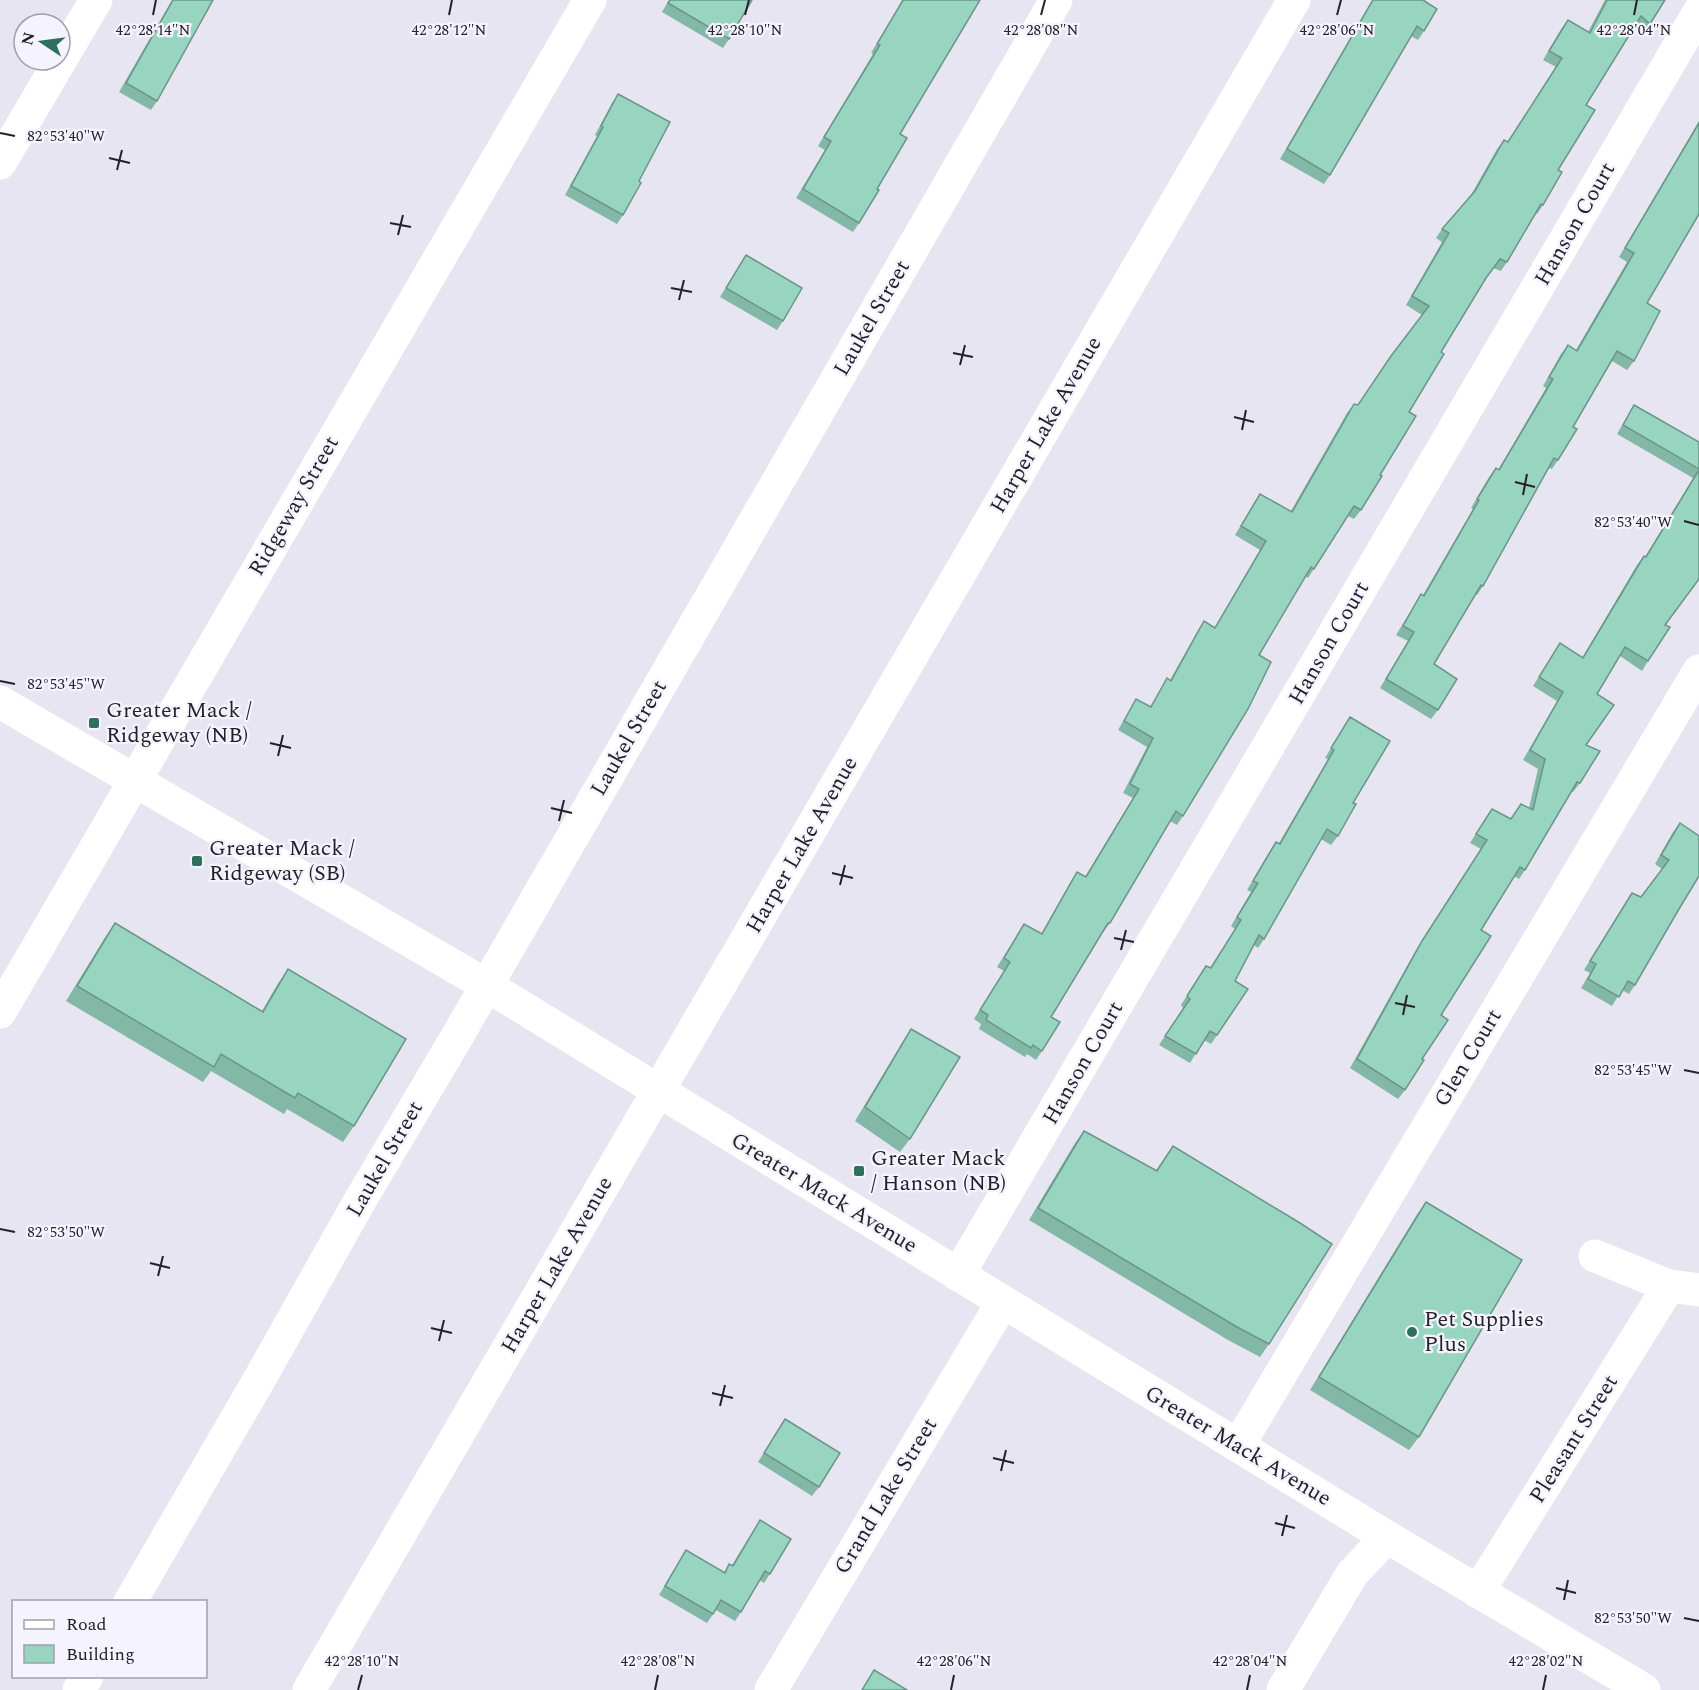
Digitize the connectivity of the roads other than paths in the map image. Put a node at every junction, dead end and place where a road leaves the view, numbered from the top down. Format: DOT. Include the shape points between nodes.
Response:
graph roads {
  1 [pos="96,0"];
  2 [pos="590,0"];
  3 [pos="1056,0"];
  4 [pos="1294,0"];
  5 [pos="1699,12"];
  6 [pos="0,163"];
  7 [pos="1699,671"];
  8 [pos="0,702"];
  9 [pos="134,781"];
  10 [pos="486,985"];
  11 [pos="0,1012"];
  12 [pos="659,1092"];
  13 [pos="1595,1256"];
  14 [pos="958,1275"];
  15 [pos="1684,1288"];
  16 [pos="1002,1303"];
  17 [pos="1238,1446"];
  18 [pos="1387,1537"];
  19 [pos="1478,1592"];
  20 [pos="131,1600"];
  21 [pos="309,1690"];
  22 [pos="771,1690"];
  23 [pos="1283,1690"];
  24 [pos="1644,1690"];
  1 -- 6 [label="street"];
  2 -- 9 [label="street, Ridgeway Street"];
  3 -- 10 [label="street, Laukel Street"];
  4 -- 12 [label="street, Harper Lake Avenue"];
  5 -- 14 [label="street, Hanson Court"];
  7 -- 17 [label="street, Glen Court"];
  8 -- 9 [label="street, Greater Mack Avenue"];
  9 -- 10 [label="street, Greater Mack Avenue"];
  9 -- 11 [label="street, Ridgeway Street"];
  10 -- 12 [label="street, Greater Mack Avenue"];
  10 -- 20 [label="street, Laukel Street"];
  12 -- 14 [label="street, Greater Mack Avenue"];
  12 -- 21 [label="street, Harper Lake Avenue"];
  13 -- 15 [label="street"];
  14 -- 16 [label="street, Greater Mack Avenue"];
  15 -- 19 [label="street, Pleasant Street"];
  16 -- 17 [label="street, Greater Mack Avenue"];
  16 -- 22 [label="street, Grand Lake Street"];
  17 -- 18 [label="street, Greater Mack Avenue"];
  18 -- 19 [label="street, Greater Mack Avenue"];
  18 -- 23 [label="street" via="1352,1574"];
  19 -- 24 [label="street, Greater Mack Avenue"];
}
